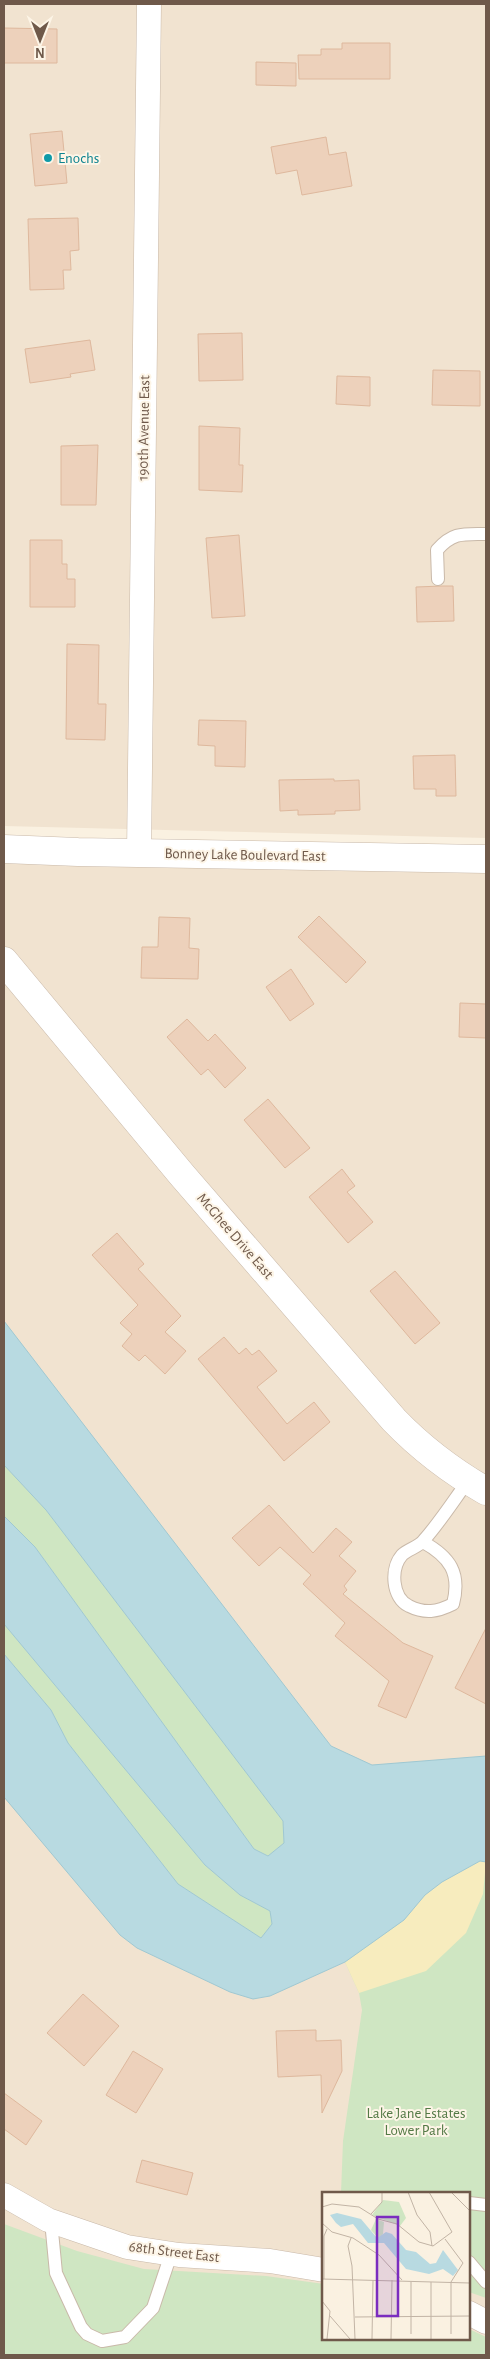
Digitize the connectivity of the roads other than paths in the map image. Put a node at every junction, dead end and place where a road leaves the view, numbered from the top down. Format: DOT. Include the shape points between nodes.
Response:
graph roads {
  1 [pos="149,4"];
  2 [pos="486,534"];
  3 [pos="438,578"];
  4 [pos="4,849"];
  5 [pos="139,853"];
  6 [pos="486,859"];
  7 [pos="4,961"];
  8 [pos="477,1486"];
  9 [pos="423,1542"];
  10 [pos="4,2194"];
  11 [pos="470,2203"];
  12 [pos="486,2205"];
  13 [pos="51,2221"];
  14 [pos="171,2254"];
  15 [pos="470,2263"];
  16 [pos="322,2270"];
  17 [pos="486,2282"];
  18 [pos="470,2314"];
  19 [pos="486,2322"];
  1 -- 5 [label="street, 190th Avenue East"];
  2 -- 3 [label="lane" via="461,534 447,539 437,550"];
  4 -- 5 [label="street, Bonney Lake Boulevard East"];
  5 -- 6 [label="street, Bonney Lake Boulevard East"];
  7 -- 8 [label="street, McGhee Drive East" via="182,1175 394,1420 424,1450"];
  8 -- 9 [label="lane"];
  9 -- 9 [label="lane" via="402,1555 394,1571 395,1589 404,1604 419,1611 438,1611 453,1604 457,1589 453,1570 440,1552"];
  10 -- 13 [label="street, 68th Street East"];
  11 -- 12 [label="lane"];
  13 -- 14 [label="street, 68th Street East" via="127,2248"];
  13 -- 14 [label="lane" via="56,2273 81,2327 102,2341 125,2338 153,2308"];
  14 -- 16 [label="street, 68th Street East" via="270,2261"];
  15 -- 17 [label="lane"];
  18 -- 19 [label="street"];
}
